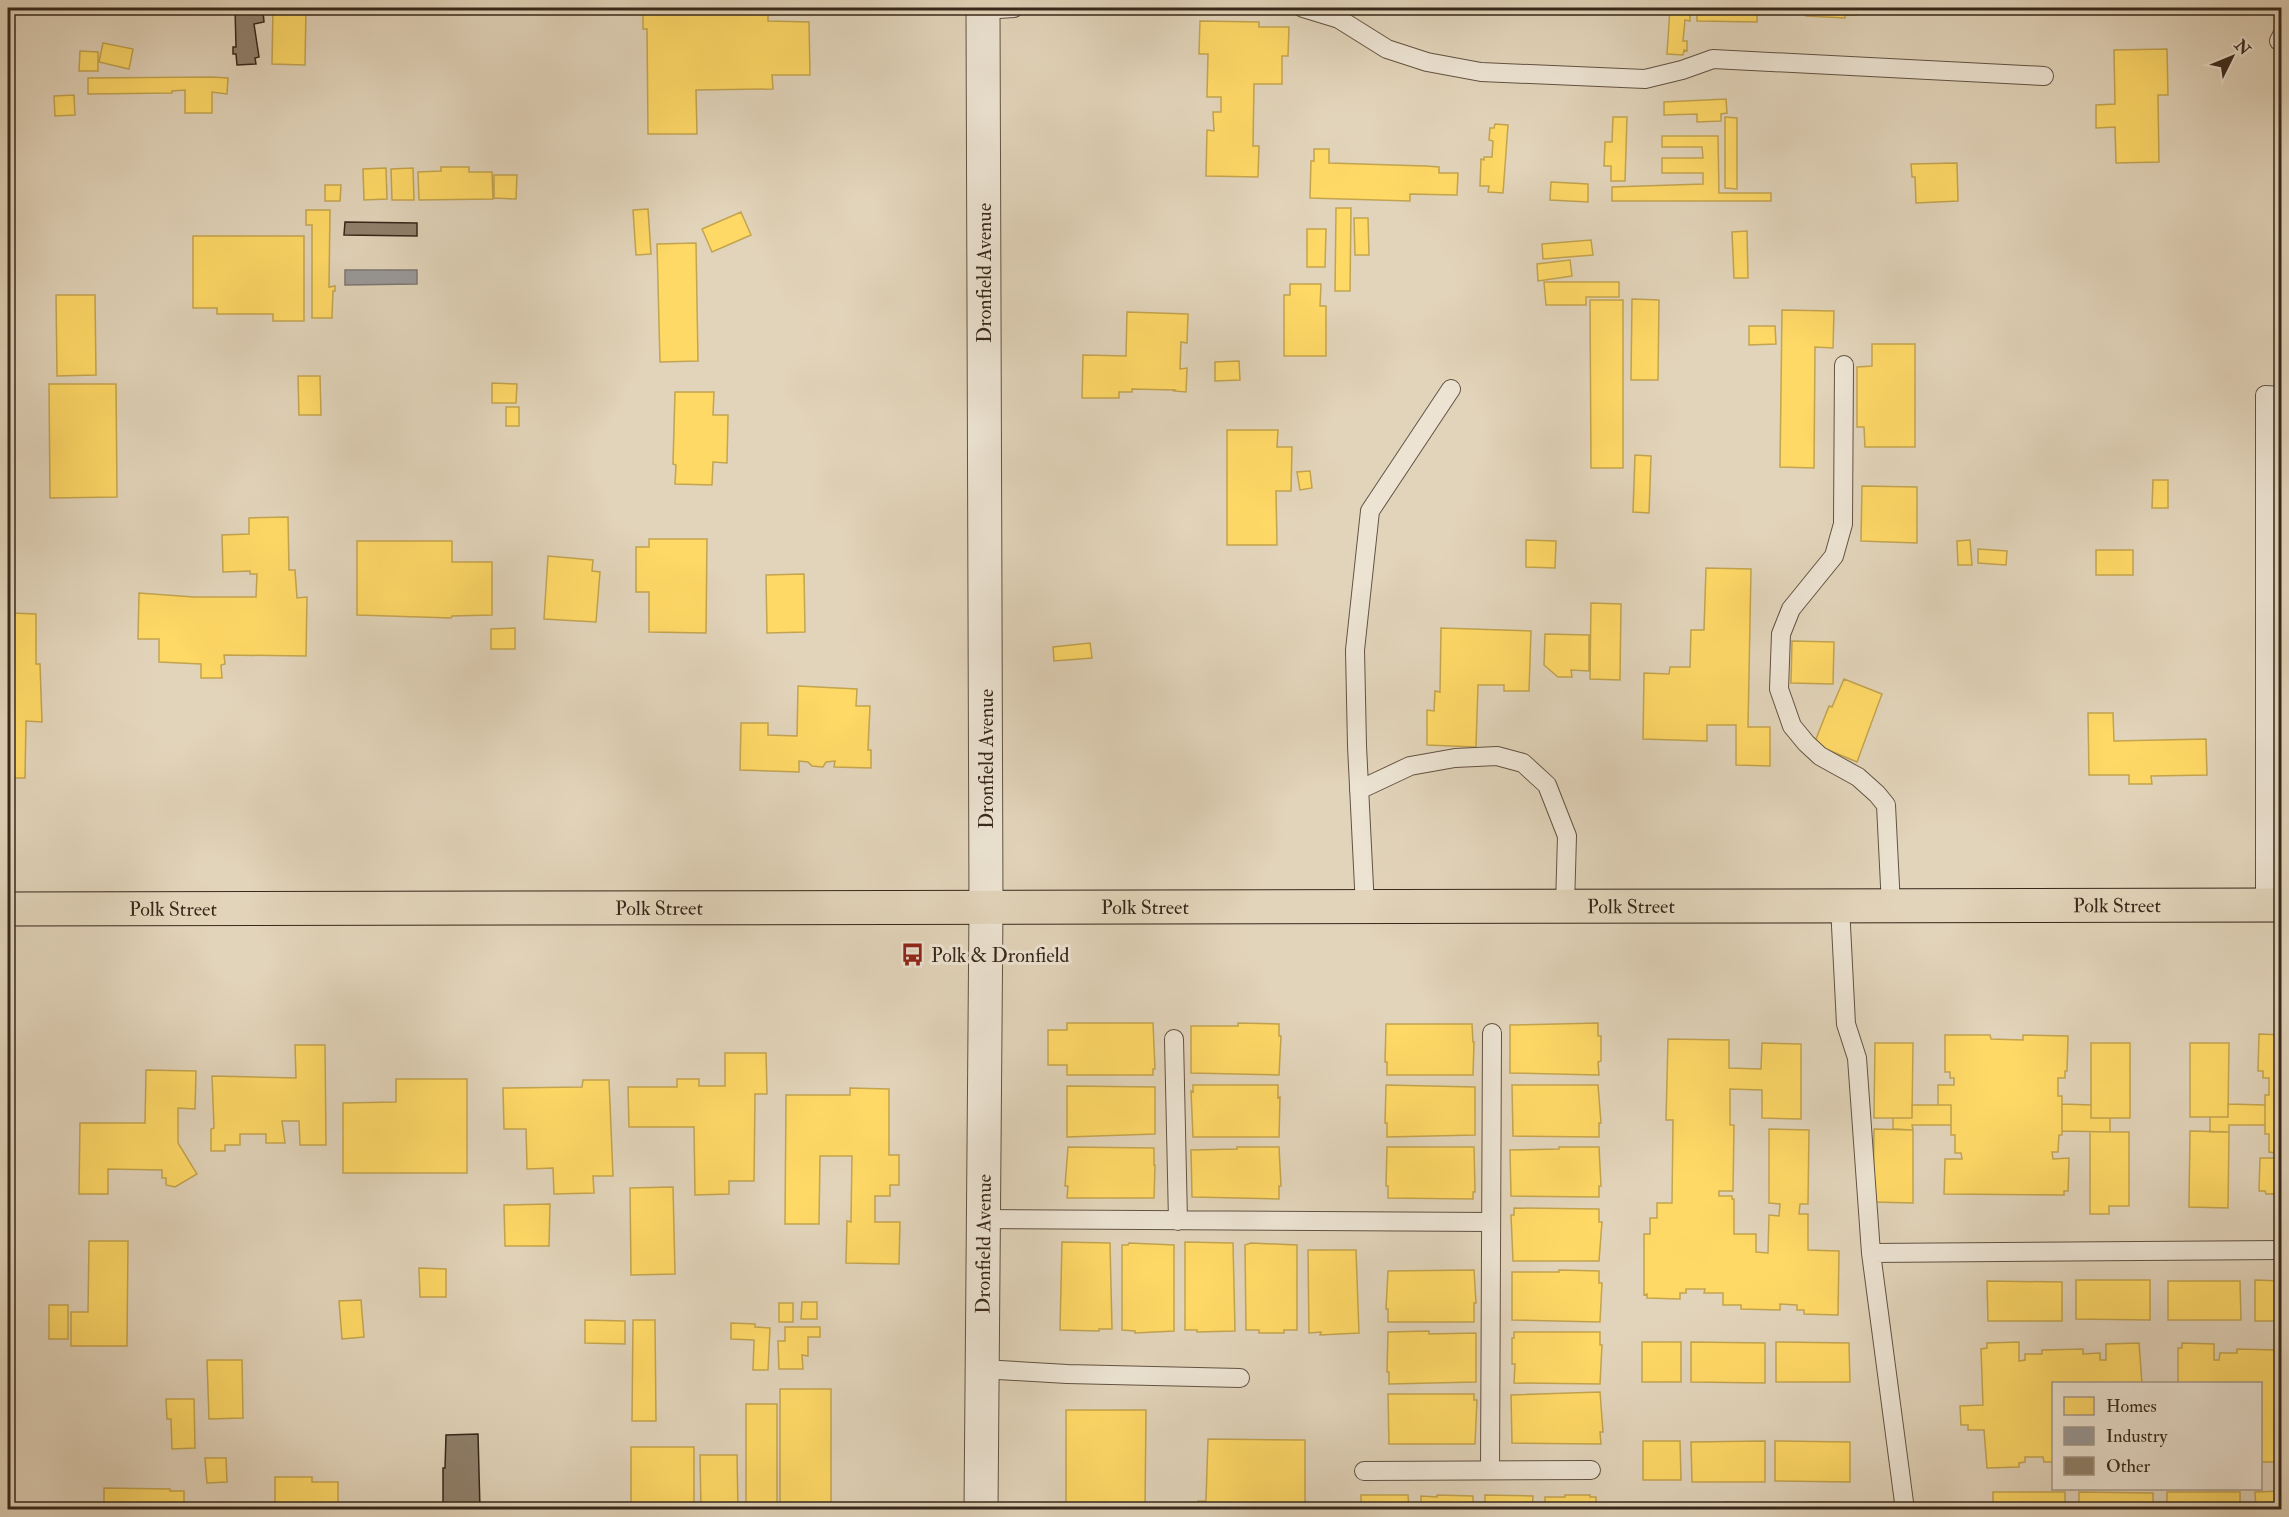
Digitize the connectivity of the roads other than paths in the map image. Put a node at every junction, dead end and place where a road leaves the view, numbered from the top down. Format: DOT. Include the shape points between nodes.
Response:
graph roads {
  1 [pos="993,8"];
  2 [pos="1303,8"];
  3 [pos="2282,35"];
  4 [pos="2282,41"];
  5 [pos="2044,76"];
  6 [pos="1844,365"];
  7 [pos="1451,389"];
  8 [pos="2282,396"];
  9 [pos="1359,790"];
  10 [pos="2273,904"];
  11 [pos="1564,906"];
  12 [pos="1840,906"];
  13 [pos="1891,906"];
  14 [pos="1365,907"];
  15 [pos="986,908"];
  16 [pos="8,909"];
  17 [pos="1492,1033"];
  18 [pos="1174,1039"];
  19 [pos="984,1219"];
  20 [pos="1178,1221"];
  21 [pos="1491,1222"];
  22 [pos="2282,1250"];
  23 [pos="1871,1253"];
  24 [pos="982,1369"];
  25 [pos="1240,1378"];
  26 [pos="1490,1470"];
  27 [pos="1591,1470"];
  28 [pos="1364,1471"];
  29 [pos="981,1509"];
  30 [pos="1905,1509"];
  1 -- 15 [label="street, Dronfield Avenue"];
  2 -- 5 [label="lane" via="1339,19 1387,50 1481,72 1645,79 1713,59"];
  3 -- 4 [label="lane"];
  6 -- 13 [label="lane" via="1843,524 1834,556 1791,609 1781,634 1779,689 1792,726 1806,743 1820,756 1858,777 1886,806"];
  7 -- 9 [label="lane" via="1370,511 1356,650"];
  8 -- 10 [label="lane" via="2265,395"];
  9 -- 11 [label="lane" via="1410,766 1455,758 1497,756 1523,762 1547,785 1567,836"];
  9 -- 14 [label="lane"];
  10 -- 13 [label="main road, Polk Street"];
  11 -- 12 [label="main road, Polk Street"];
  11 -- 14 [label="main road, Polk Street"];
  12 -- 13 [label="main road, Polk Street"];
  12 -- 23 [label="lane" via="1846,1024 1857,1058"];
  14 -- 15 [label="main road, Polk Street"];
  15 -- 16 [label="main road, Polk Street"];
  15 -- 19 [label="street, Dronfield Avenue"];
  17 -- 21 [label="lane"];
  18 -- 20 [label="lane"];
  19 -- 20 [label="lane"];
  19 -- 24 [label="street, Dronfield Avenue"];
  20 -- 21 [label="lane"];
  21 -- 26 [label="lane"];
  22 -- 23 [label="lane"];
  23 -- 30 [label="lane"];
  24 -- 25 [label="lane"];
  24 -- 29 [label="street, Dronfield Avenue"];
  26 -- 27 [label="lane"];
  26 -- 28 [label="lane"];
}
